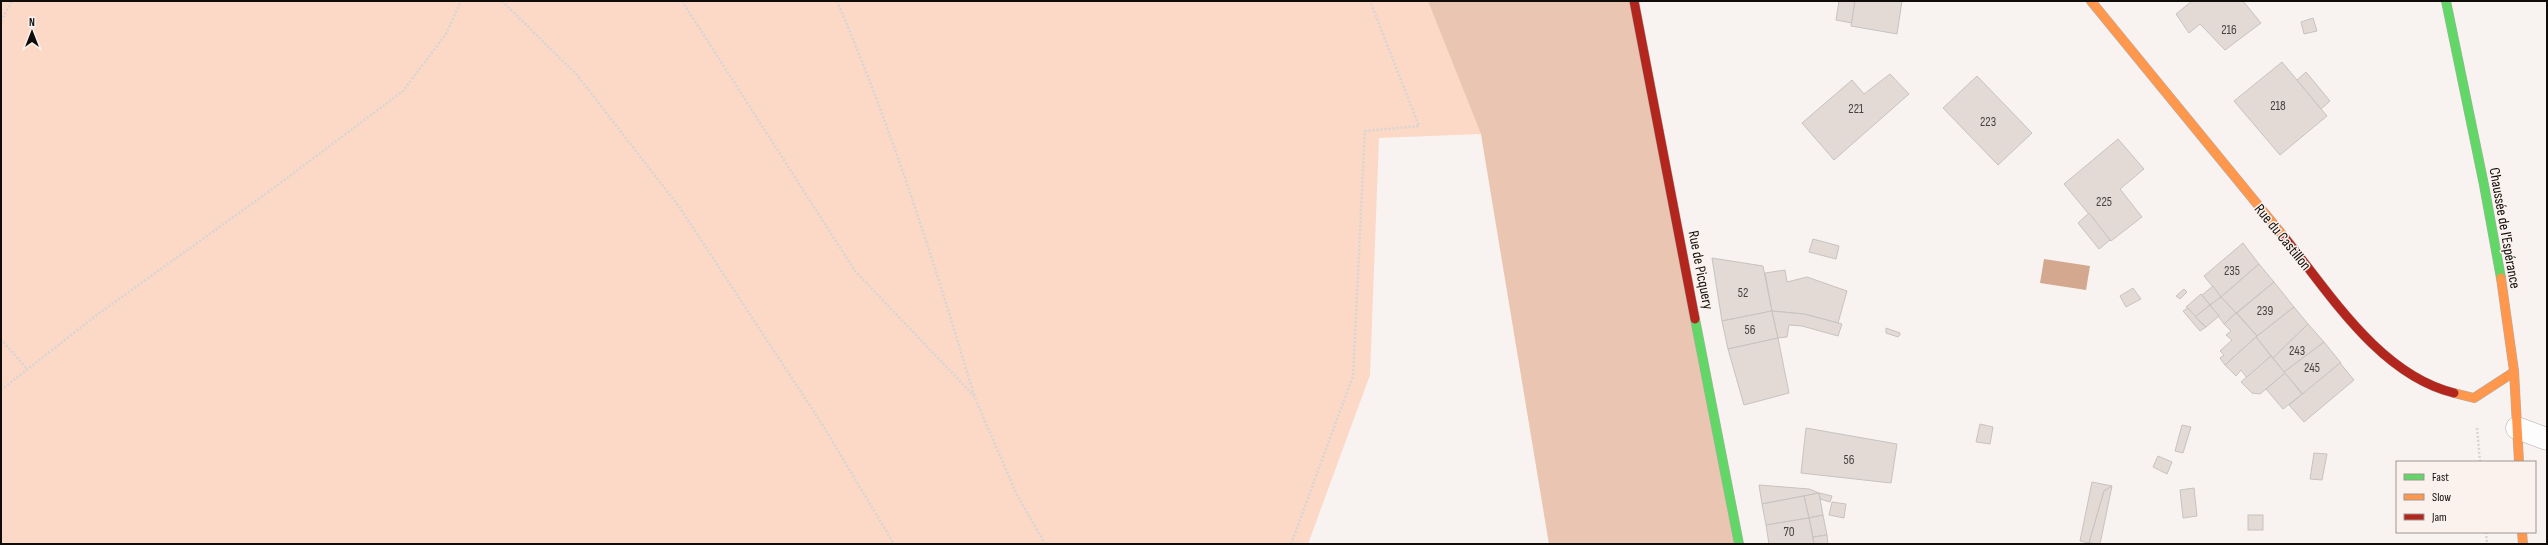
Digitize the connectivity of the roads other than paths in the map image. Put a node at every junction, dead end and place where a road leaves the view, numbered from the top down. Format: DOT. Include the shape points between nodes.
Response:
graph roads {
  1 [pos="1634,1"];
  2 [pos="2091,1"];
  3 [pos="2446,1"];
  4 [pos="2514,372"];
  5 [pos="2517,428"];
  6 [pos="2547,439"];
  7 [pos="2519,461"];
  8 [pos="2522,533"];
  9 [pos="1739,544"];
  10 [pos="2523,544"];
  1 -- 9 [label="street, Rue de Picquery"];
  2 -- 4 [label="street, Rue du Castillon" via="2349,316 2389,360 2434,388 2474,398"];
  3 -- 4 [label="street, Chaussée de l'Espérance" via="2473,127"];
  4 -- 5 [label="street, Chaussée de l'Espérance"];
  5 -- 6 [label="street"];
  5 -- 7 [label="street, Chaussée de l'Espérance"];
  8 -- 10 [label="street"];
}
